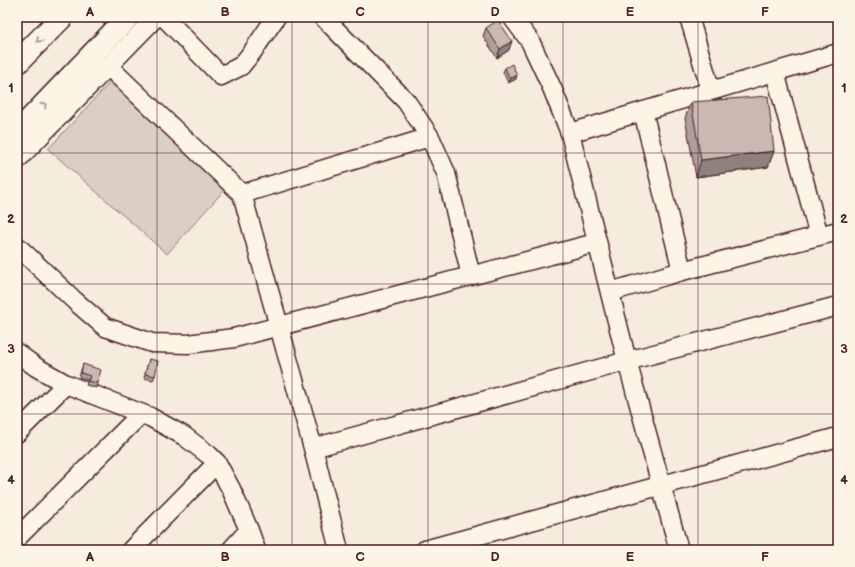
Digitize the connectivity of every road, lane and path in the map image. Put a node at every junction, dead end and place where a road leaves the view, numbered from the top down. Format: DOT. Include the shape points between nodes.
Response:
graph roads {
  1 [pos="62,17"];
  2 [pos="128,17"];
  3 [pos="156,17"];
  4 [pos="164,17"];
  5 [pos="276,17"];
  6 [pos="323,17"];
  7 [pos="512,17"];
  8 [pos="689,17"];
  9 [pos="838,53"];
  10 [pos="17,63"];
  11 [pos="108,66"];
  12 [pos="775,72"];
  13 [pos="711,91"];
  14 [pos="642,112"];
  15 [pos="17,133"];
  16 [pos="570,133"];
  17 [pos="430,137"];
  18 [pos="17,160"];
  19 [pos="242,194"];
  20 [pos="838,231"];
  21 [pos="819,236"];
  22 [pos="596,242"];
  23 [pos="17,246"];
  24 [pos="682,271"];
  25 [pos="471,276"];
  26 [pos="610,292"];
  27 [pos="838,306"];
  28 [pos="279,327"];
  29 [pos="17,353"];
  30 [pos="627,361"];
  31 [pos="66,384"];
  32 [pos="141,414"];
  33 [pos="17,433"];
  34 [pos="838,437"];
  35 [pos="313,448"];
  36 [pos="217,464"];
  37 [pos="661,486"];
  38 [pos="249,530"];
  39 [pos="17,538"];
  40 [pos="131,550"];
  41 [pos="230,550"];
  42 [pos="256,550"];
  43 [pos="339,550"];
  44 [pos="425,550"];
  45 [pos="679,550"];
  1 -- 10 [label="main road, one-way"];
  15 -- 2 [label="main road, one-way"];
  3 -- 11 [label="street"];
  4 -- 5 [label="street" via="221,76 241,66"];
  6 -- 17 [label="street" via="406,101"];
  7 -- 16 [label="street" via="530,40"];
  8 -- 13 [label="street"];
  9 -- 12 [label="street"];
  11 -- 18 [label="street"];
  11 -- 19 [label="street"];
  12 -- 13 [label="street"];
  12 -- 21 [label="street"];
  13 -- 14 [label="street"];
  14 -- 16 [label="street"];
  14 -- 24 [label="street"];
  16 -- 22 [label="street"];
  17 -- 19 [label="street"];
  17 -- 25 [label="street" via="446,173"];
  19 -- 28 [label="street"];
  20 -- 21 [label="street"];
  21 -- 24 [label="street"];
  22 -- 25 [label="street"];
  22 -- 26 [label="street"];
  23 -- 28 [label="street" via="105,327 152,343 188,344 234,338"];
  24 -- 26 [label="street"];
  25 -- 28 [label="street"];
  26 -- 30 [label="street"];
  27 -- 30 [label="street"];
  28 -- 35 [label="street"];
  29 -- 31 [label="street"];
  30 -- 35 [label="street"];
  30 -- 37 [label="street"];
  31 -- 32 [label="street"];
  31 -- 33 [label="street"];
  32 -- 36 [label="street" via="184,436 209,454"];
  32 -- 39 [label="street"];
  34 -- 37 [label="street"];
  35 -- 43 [label="street"];
  36 -- 38 [label="street" via="232,489"];
  36 -- 40 [label="street"];
  37 -- 44 [label="street"];
  37 -- 45 [label="street"];
  38 -- 41 [label="street"];
  38 -- 42 [label="street"];
}
